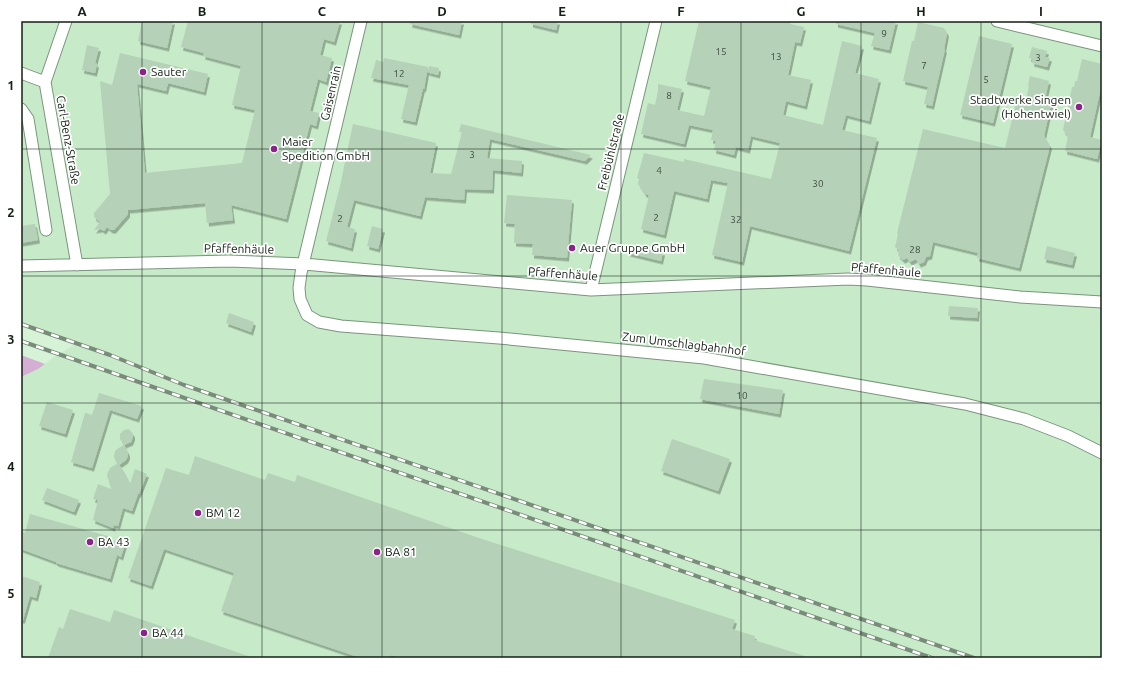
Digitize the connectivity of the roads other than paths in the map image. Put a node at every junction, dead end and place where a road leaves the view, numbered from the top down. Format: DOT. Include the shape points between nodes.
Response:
graph roads {
  1 [pos="66,21"];
  2 [pos="361,21"];
  3 [pos="656,21"];
  4 [pos="1004,22"];
  5 [pos="1102,46"];
  6 [pos="21,73"];
  7 [pos="45,82"];
  8 [pos="21,109"];
  9 [pos="46,230"];
  10 [pos="304,264"];
  11 [pos="77,265"];
  12 [pos="21,266"];
  13 [pos="591,290"];
  14 [pos="1102,302"];
  15 [pos="1102,452"];
  1 -- 7 [label="street, Carl-Benz-Straße"];
  2 -- 10 [label="street, Gaisenrain"];
  3 -- 13 [label="street, Freibühlstraße"];
  4 -- 5 [label="street"];
  6 -- 7 [label="street"];
  7 -- 11 [label="street, Carl-Benz-Straße"];
  8 -- 9 [label="street" via="28,119"];
  10 -- 11 [label="street, Pfaffenhäule" via="229,261"];
  10 -- 13 [label="street, Pfaffenhäule"];
  10 -- 15 [label="street, Zum Umschlagbahnhof" via="299,288 300,299 308,315 319,322 704,358 965,404 1024,419"];
  11 -- 12 [label="street, Pfaffenhäule"];
  13 -- 14 [label="street, Pfaffenhäule" via="848,279 1020,297"];
}
